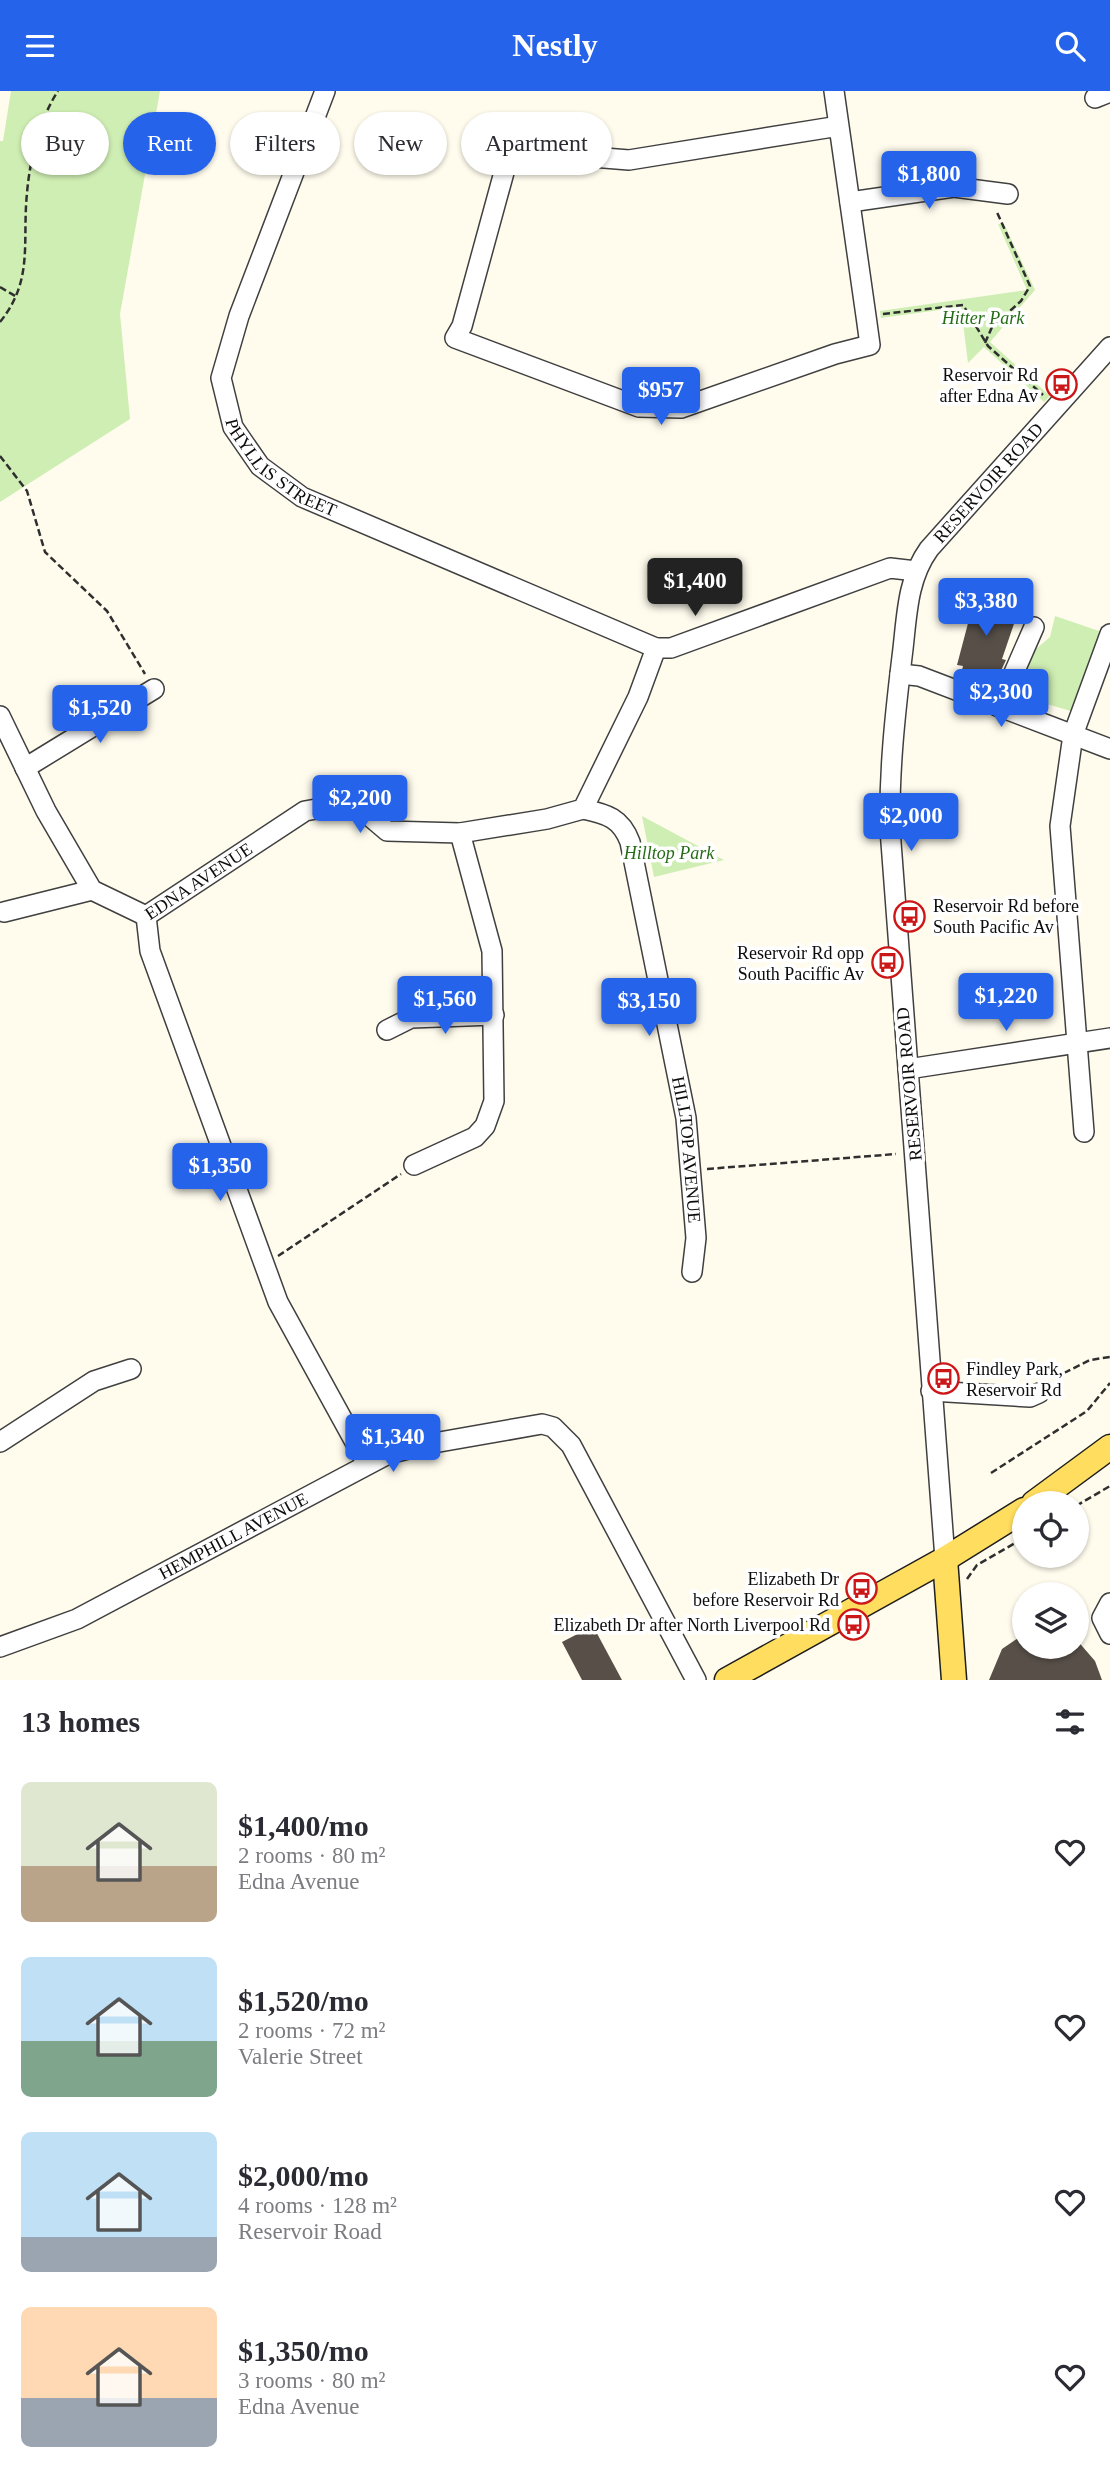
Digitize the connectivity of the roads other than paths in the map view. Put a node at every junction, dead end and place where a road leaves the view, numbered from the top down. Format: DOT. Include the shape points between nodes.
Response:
graph roads {
  1 [pos="326,91"];
  2 [pos="834,91"];
  3 [pos="839,126"];
  4 [pos="1008,194"];
  5 [pos="850,202"];
  6 [pos="1110,347"];
  7 [pos="916,572"];
  8 [pos="1034,627"];
  9 [pos="1110,634"];
  10 [pos="656,648"];
  11 [pos="900,674"];
  12 [pos="154,689"];
  13 [pos="999,707"];
  14 [pos="0,716"];
  15 [pos="1073,735"];
  16 [pos="1110,749"];
  17 [pos="25,768"];
  18 [pos="583,809"];
  19 [pos="460,833"];
  20 [pos="92,890"];
  21 [pos="4,912"];
  22 [pos="146,916"];
  23 [pos="494,1015"];
  24 [pos="387,1030"];
  25 [pos="1110,1038"];
  26 [pos="1077,1043"];
  27 [pos="908,1069"];
  28 [pos="1084,1132"];
  29 [pos="414,1165"];
  30 [pos="692,1272"];
  31 [pos="131,1369"];
  32 [pos="931,1391"];
  33 [pos="1039,1393"];
  34 [pos="0,1443"];
  35 [pos="1110,1447"];
  36 [pos="367,1464"];
  37 [pos="1110,1466"];
  38 [pos="1051,1491"];
  39 [pos="1059,1491"];
  40 [pos="1012,1517"];
  41 [pos="944,1559"];
  42 [pos="1110,1603"];
  43 [pos="1110,1634"];
  44 [pos="0,1647"];
  45 [pos="696,1680"];
  46 [pos="727,1680"];
  47 [pos="954,1680"];
  1 -- 10 [label="street, PHYLLIS STREET" via="239,316 221,379 233,427 260,465 302,497"];
  2 -- 3 [label="street"];
  3 -- 5 [label="street"];
  3 -- 5 [label="street" via="629,160 567,155 512,143 455,338 639,407 681,408 870,345"];
  4 -- 5 [label="street" via="954,187"];
  6 -- 7 [label="street, RESERVOIR ROAD" via="929,549"];
  7 -- 10 [label="street" via="890,568 671,648"];
  7 -- 11 [label="street, RESERVOIR ROAD"];
  8 -- 13 [label="street"];
  9 -- 15 [label="street"];
  10 -- 18 [label="street" via="638,697"];
  11 -- 13 [label="street" via="919,676"];
  11 -- 27 [label="street, RESERVOIR ROAD" via="889,776 890,829"];
  12 -- 17 [label="street"];
  13 -- 15 [label="street"];
  14 -- 17 [label="street"];
  15 -- 16 [label="street"];
  15 -- 26 [label="street" via="1060,826"];
  17 -- 20 [label="street"];
  18 -- 19 [label="street, EDNA AVENUE"];
  18 -- 30 [label="street, HILLTOP AVENUE" via="614,818 630,842 686,1118 696,1238"];
  19 -- 22 [label="street, EDNA AVENUE" via="387,831 359,808 305,811"];
  19 -- 23 [label="street" via="490,934"];
  20 -- 21 [label="street"];
  20 -- 22 [label="street"];
  22 -- 36 [label="street, EDNA AVENUE" via="150,951 278,1302"];
  23 -- 24 [label="street" via="411,1018"];
  23 -- 29 [label="street" via="494,1101 485,1126 475,1137"];
  25 -- 26 [label="street"];
  26 -- 27 [label="street"];
  26 -- 28 [label="street"];
  27 -- 32 [label="street, RESERVOIR ROAD"];
  31 -- 34 [label="street" via="94,1381"];
  32 -- 33 [label="street" via="1030,1397"];
  32 -- 41 [label="street, RESERVOIR ROAD"];
  35 -- 38 [label="main road"];
  36 -- 44 [label="street, HEMPHILL AVENUE" via="76,1619"];
  36 -- 45 [label="street, HEMPHILL AVENUE" via="441,1441 523,1425 553,1427 571,1445"];
  37 -- 39 [label="main road"];
  40 -- 41 [label="main road"];
  41 -- 46 [label="main road"];
  41 -- 47 [label="main road"];
  42 -- 43 [label="street" via="1102,1618"];
}
